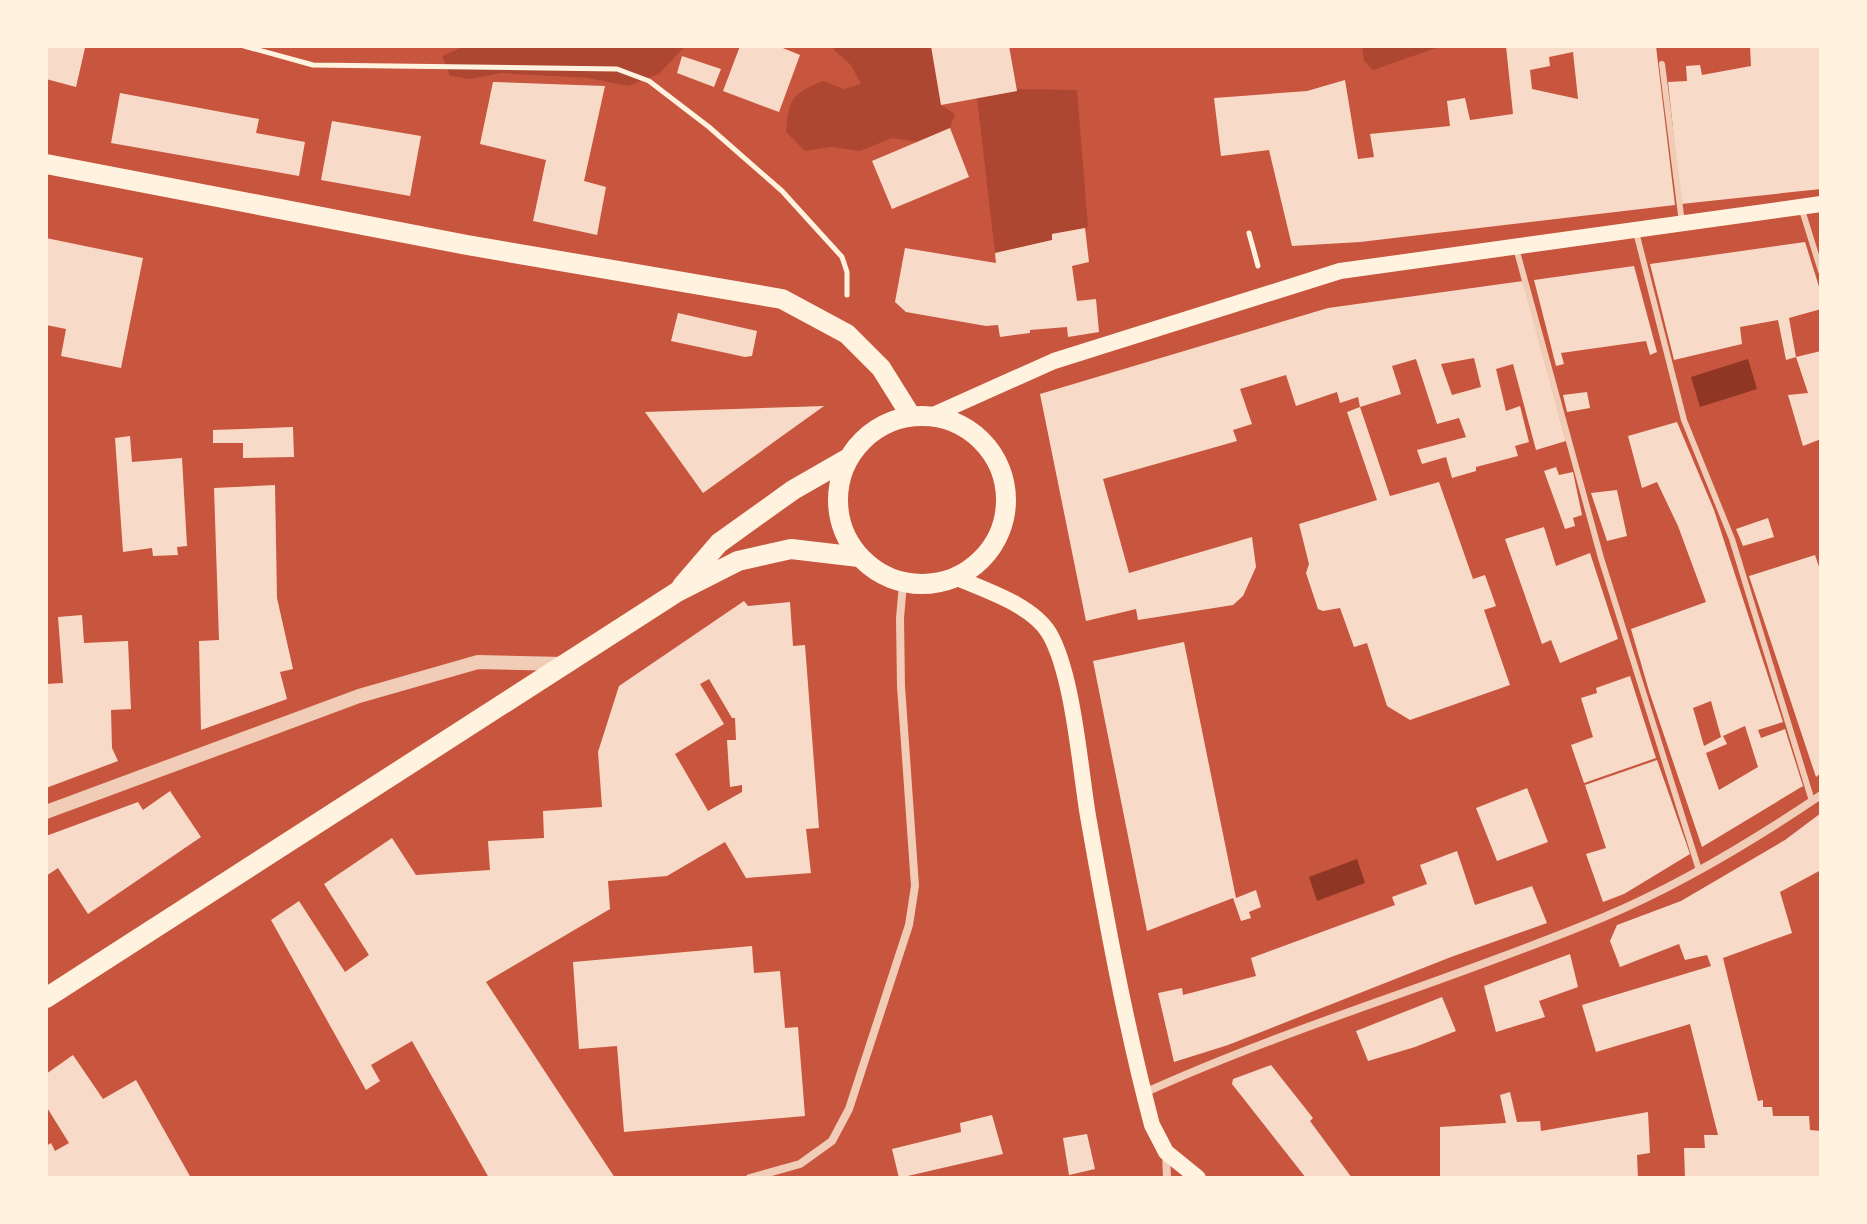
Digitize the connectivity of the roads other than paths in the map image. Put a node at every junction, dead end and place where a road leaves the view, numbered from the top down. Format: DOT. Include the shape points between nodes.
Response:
graph roads {
  1 [pos="1662,64"];
  2 [pos="46,164"];
  3 [pos="1821,204"];
  4 [pos="1801,206"];
  5 [pos="1682,223"];
  6 [pos="1635,230"];
  7 [pos="1515,246"];
  8 [pos="1821,271"];
  9 [pos="921,416"];
  10 [pos="847,459"];
  11 [pos="859,557"];
  12 [pos="957,578"];
  13 [pos="903,584"];
  14 [pos="677,592"];
  15 [pos="566,664"];
  16 [pos="1821,795"];
  17 [pos="1812,801"];
  18 [pos="46,812"];
  19 [pos="1699,870"];
  20 [pos="46,998"];
  21 [pos="1144,1094"];
  22 [pos="1166,1152"];
  23 [pos="750,1178"];
  24 [pos="1167,1178"];
  25 [pos="1198,1178"];
  1 -- 5 [label="lane"];
  2 -- 9 [label="main road" via="782,299 847,334"];
  3 -- 4 [label="main road"];
  4 -- 5 [label="main road"];
  4 -- 8 [label="lane"];
  5 -- 6 [label="main road"];
  6 -- 7 [label="main road"];
  6 -- 17 [label="lane" via="1684,420 1732,539"];
  7 -- 9 [label="main road" via="1305,280 1054,361"];
  7 -- 19 [label="lane" via="1601,558"];
  9 -- 10 [label="main road" via="886,424 864,438"];
  9 -- 12 [label="main road" via="957,422 990,450 1002,473 1003,524 992,547"];
  10 -- 11 [label="main road" via="838,510"];
  10 -- 14 [label="main road" via="719,543"];
  11 -- 13 [label="main road"];
  11 -- 14 [label="main road" via="791,549 738,561"];
  12 -- 13 [label="main road"];
  12 -- 21 [label="main road" via="1008,599 1032,616 1048,631 1056,649"];
  13 -- 23 [label="street" via="901,686 915,886 912,908 849,1109 832,1141 800,1164"];
  14 -- 15 [label="main road"];
  15 -- 18 [label="street" via="478,662 359,696"];
  15 -- 20 [label="main road"];
  16 -- 17 [label="street"];
  17 -- 19 [label="street"];
  19 -- 21 [label="street" via="1605,916"];
  21 -- 22 [label="main road"];
  22 -- 24 [label="street"];
  22 -- 25 [label="main road"];
}
